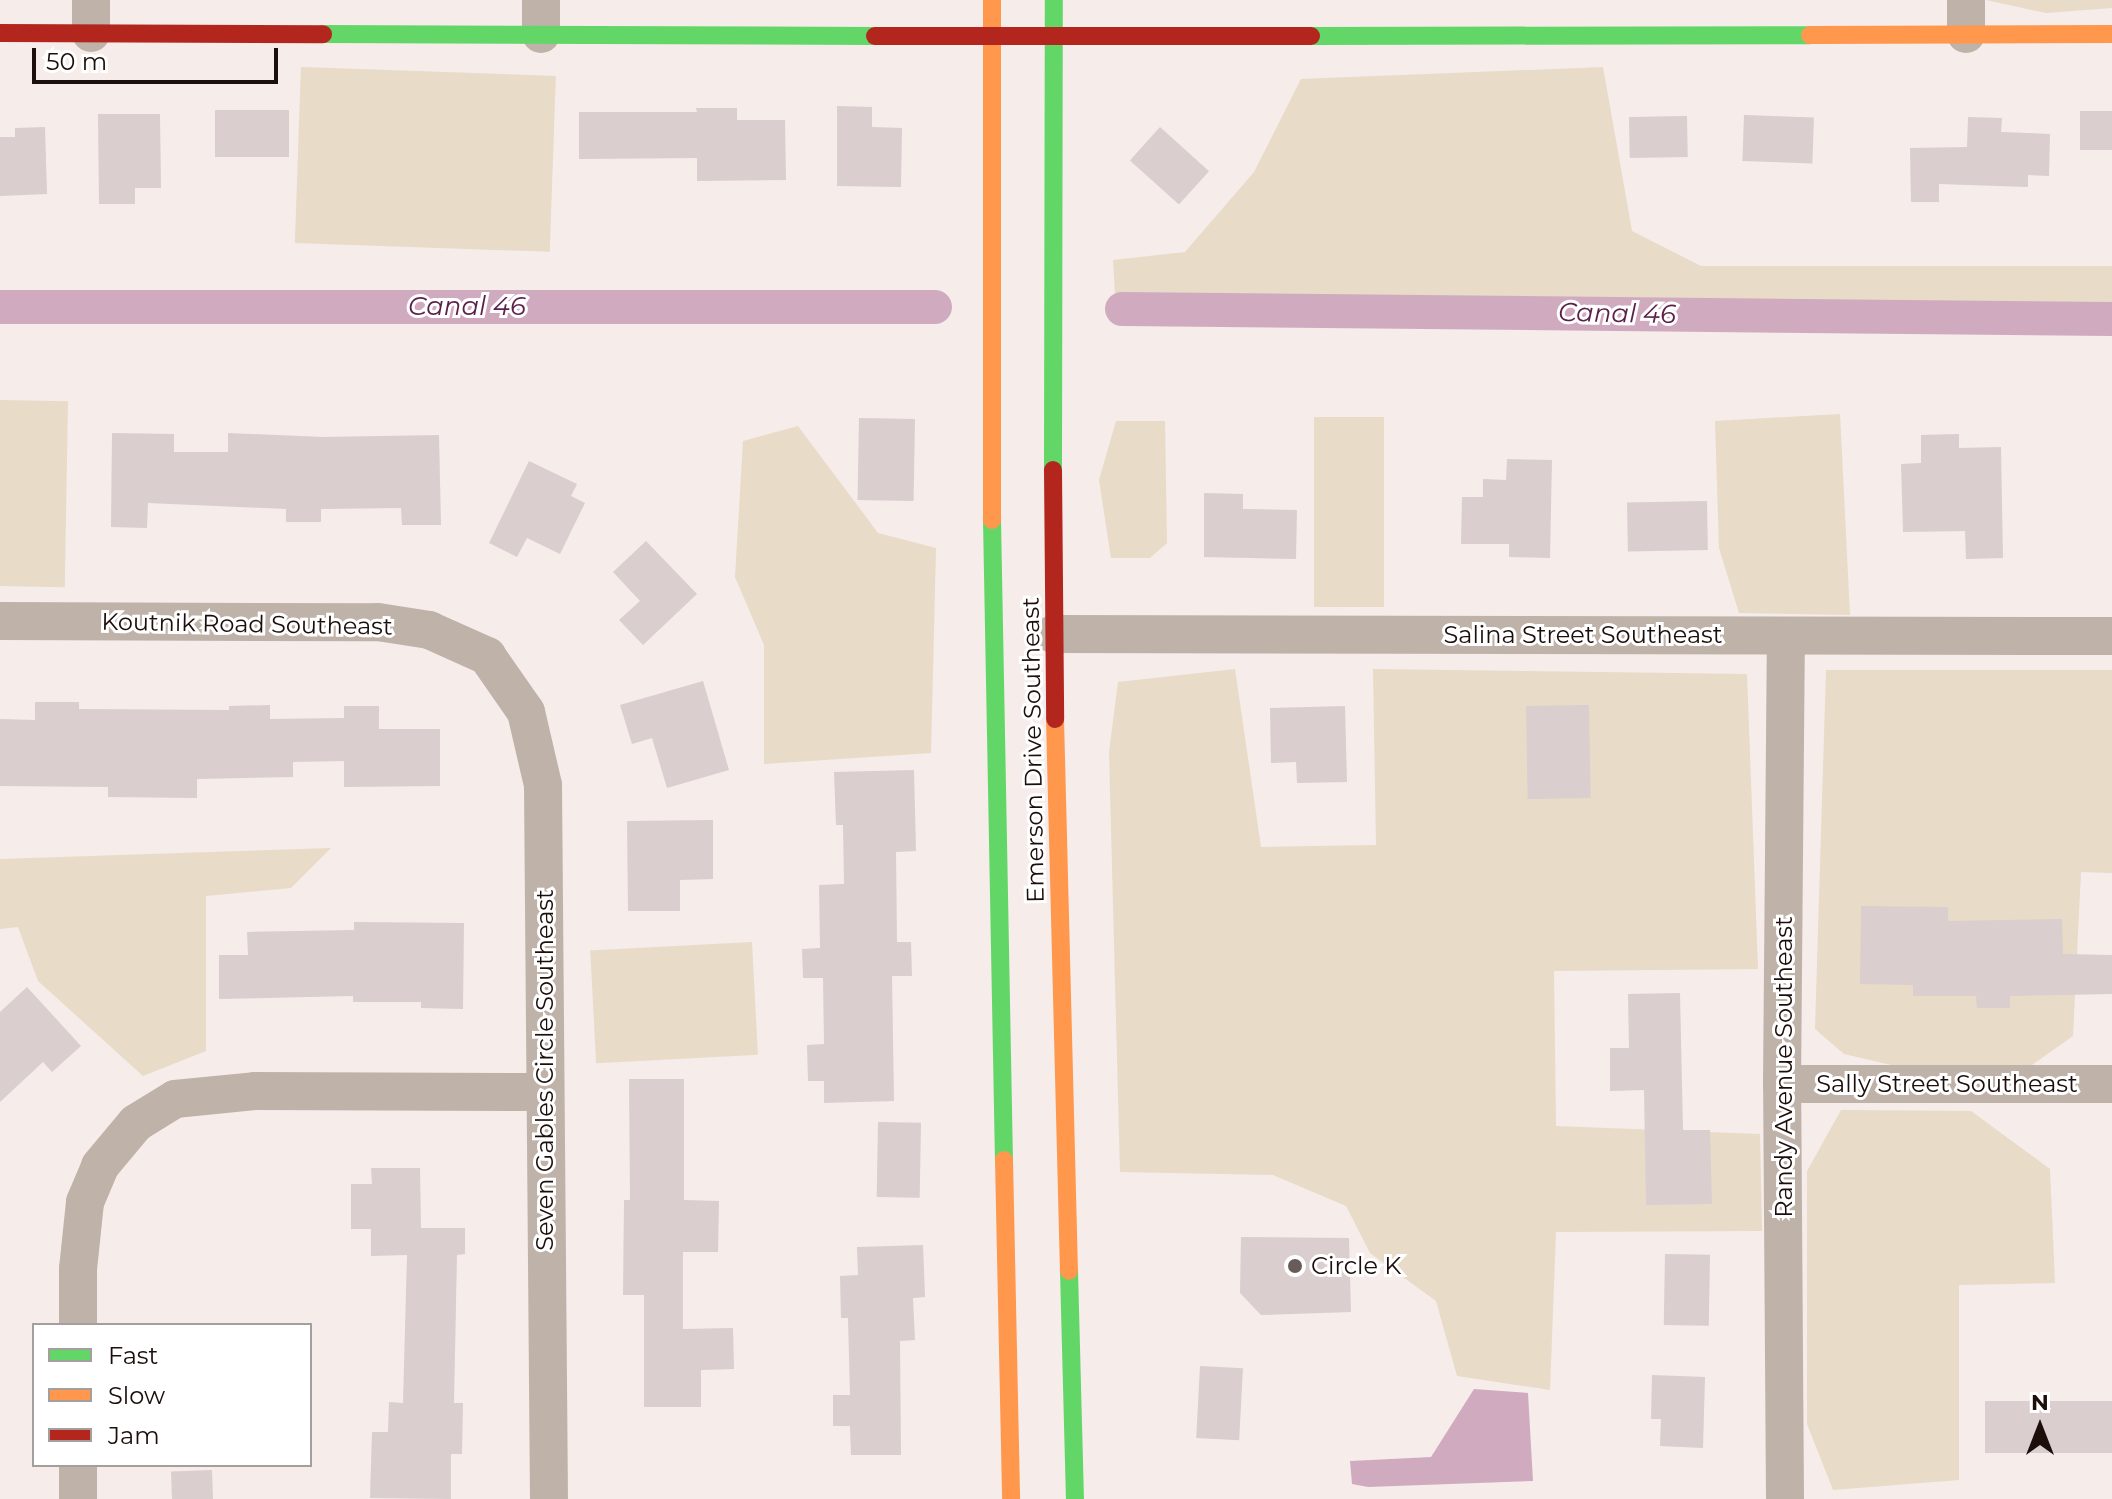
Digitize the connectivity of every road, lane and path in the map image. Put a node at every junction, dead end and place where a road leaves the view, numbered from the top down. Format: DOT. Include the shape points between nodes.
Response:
graph roads {
  1 [pos="992,0"];
  2 [pos="1054,0"];
  3 [pos="91,16"];
  4 [pos="541,17"];
  5 [pos="1966,17"];
  6 [pos="0,33"];
  7 [pos="2112,34"];
  8 [pos="992,36"];
  9 [pos="1053,37"];
  10 [pos="0,621"];
  11 [pos="1053,634"];
  12 [pos="1786,636"];
  13 [pos="2112,636"];
  14 [pos="487,656"];
  15 [pos="1782,1084"];
  16 [pos="2112,1084"];
  17 [pos="545,1092"];
  18 [pos="78,1323"];
  19 [pos="78,1467"];
  20 [pos="78,1499"];
  21 [pos="549,1499"];
  22 [pos="1011,1499"];
  23 [pos="1075,1499"];
  24 [pos="1785,1499"];
  1 -- 8 [label="street, Emerson Drive Southeast"];
  2 -- 9 [label="street, Emerson Drive Southeast"];
  3 -- 4 [label="street"];
  3 -- 6 [label="street"];
  4 -- 8 [label="street"];
  5 -- 7 [label="street"];
  5 -- 9 [label="street"];
  8 -- 9 [label="street"];
  8 -- 22 [label="street, Emerson Drive Southeast" via="992,650"];
  9 -- 11 [label="street, Emerson Drive Southeast"];
  10 -- 14 [label="street, Koutnik Road Southeast" via="378,622 429,630"];
  11 -- 12 [label="street, Salina Street Southeast"];
  11 -- 23 [label="street, Emerson Drive Southeast"];
  12 -- 13 [label="street, Salina Street Southeast"];
  12 -- 15 [label="street, Randy Avenue Southeast"];
  14 -- 17 [label="street, Seven Gables Circle Southeast" via="526,712 543,785"];
  15 -- 16 [label="street, Sally Street Southeast"];
  15 -- 24 [label="street, Randy Avenue Southeast"];
  17 -- 18 [label="street" via="255,1091 175,1099 136,1123 100,1166 85,1202"];
  17 -- 21 [label="street, Seven Gables Circle Southeast"];
  19 -- 20 [label="street"];
}
